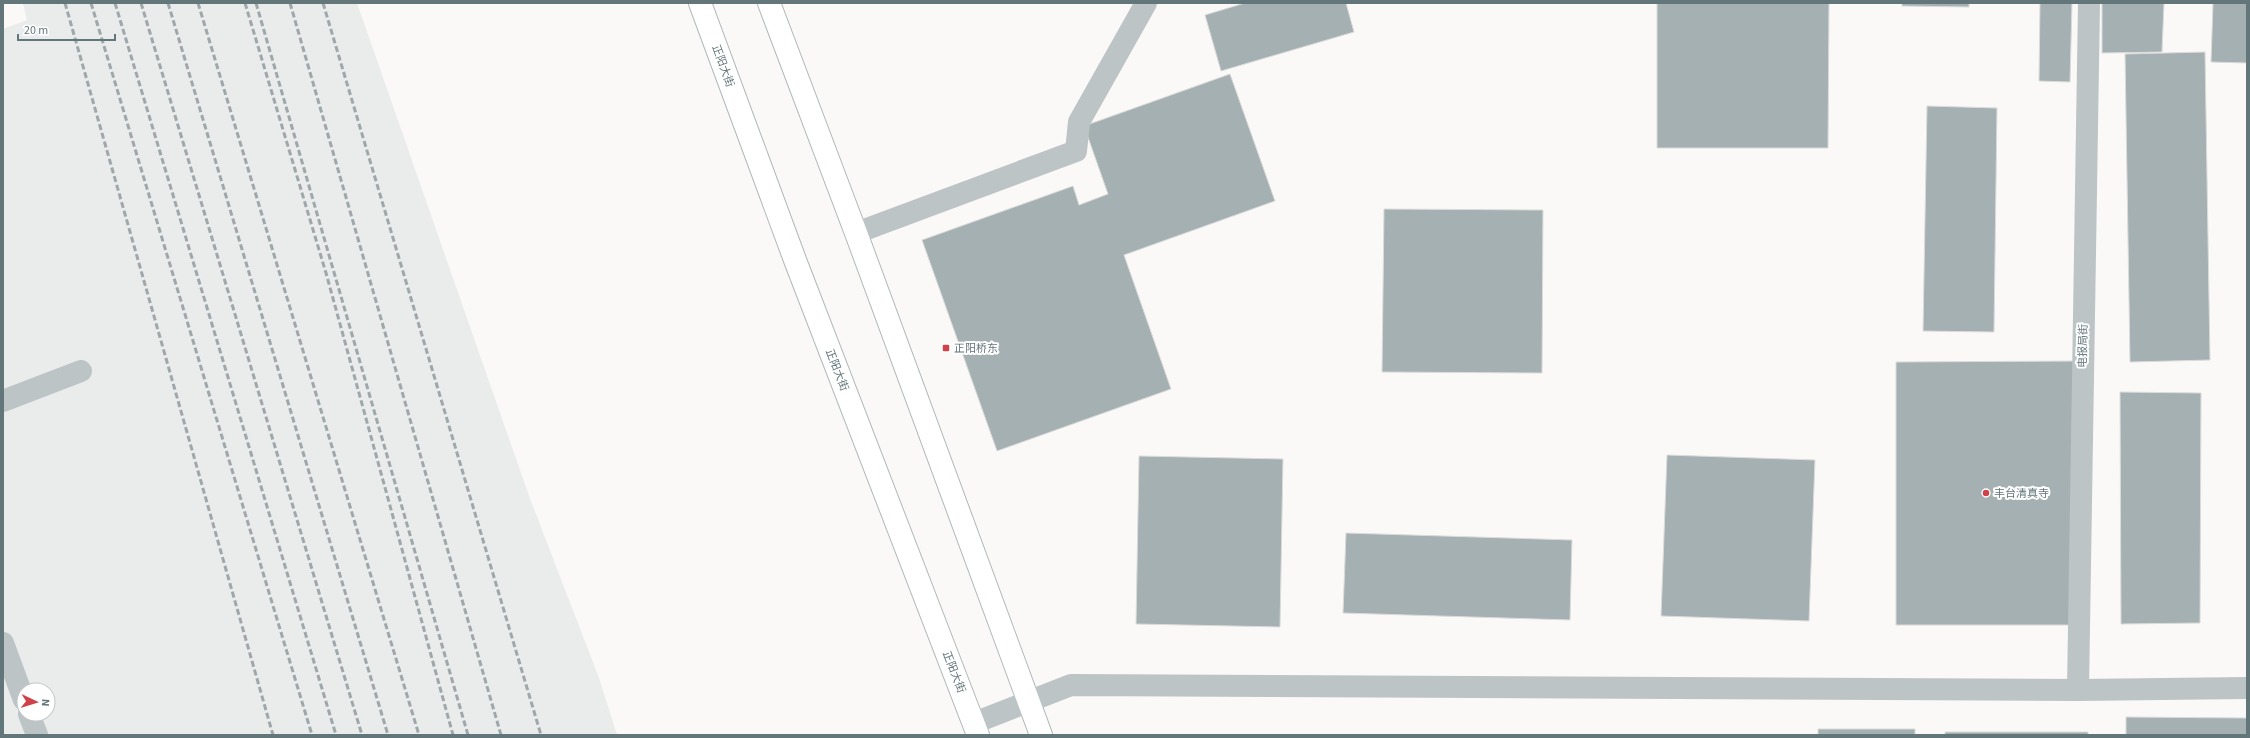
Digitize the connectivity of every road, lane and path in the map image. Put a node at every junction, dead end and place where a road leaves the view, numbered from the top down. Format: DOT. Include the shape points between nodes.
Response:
graph roads {
  1 [pos="700,3"];
  2 [pos="769,3"];
  3 [pos="1146,3"];
  4 [pos="2089,3"];
  5 [pos="856,233"];
  6 [pos="81,371"];
  7 [pos="3,401"];
  8 [pos="3,644"];
  9 [pos="17,682"];
  10 [pos="2247,688"];
  11 [pos="2078,690"];
  12 [pos="1029,701"];
  13 [pos="32,722"];
  14 [pos="976,729"];
  15 [pos="37,735"];
  16 [pos="1041,735"];
  1 -- 14 [label="main road, 正阳大街" via="792,253"];
  2 -- 5 [label="main road"];
  3 -- 5 [label="street" via="1079,122 1076,150"];
  4 -- 11 [label="street, 电报局街"];
  5 -- 12 [label="main road"];
  6 -- 7 [label="street"];
  8 -- 9 [label="street"];
  10 -- 11 [label="street"];
  11 -- 12 [label="street" via="1071,685"];
  12 -- 14 [label="street"];
  12 -- 16 [label="main road"];
  13 -- 15 [label="street"];
}
